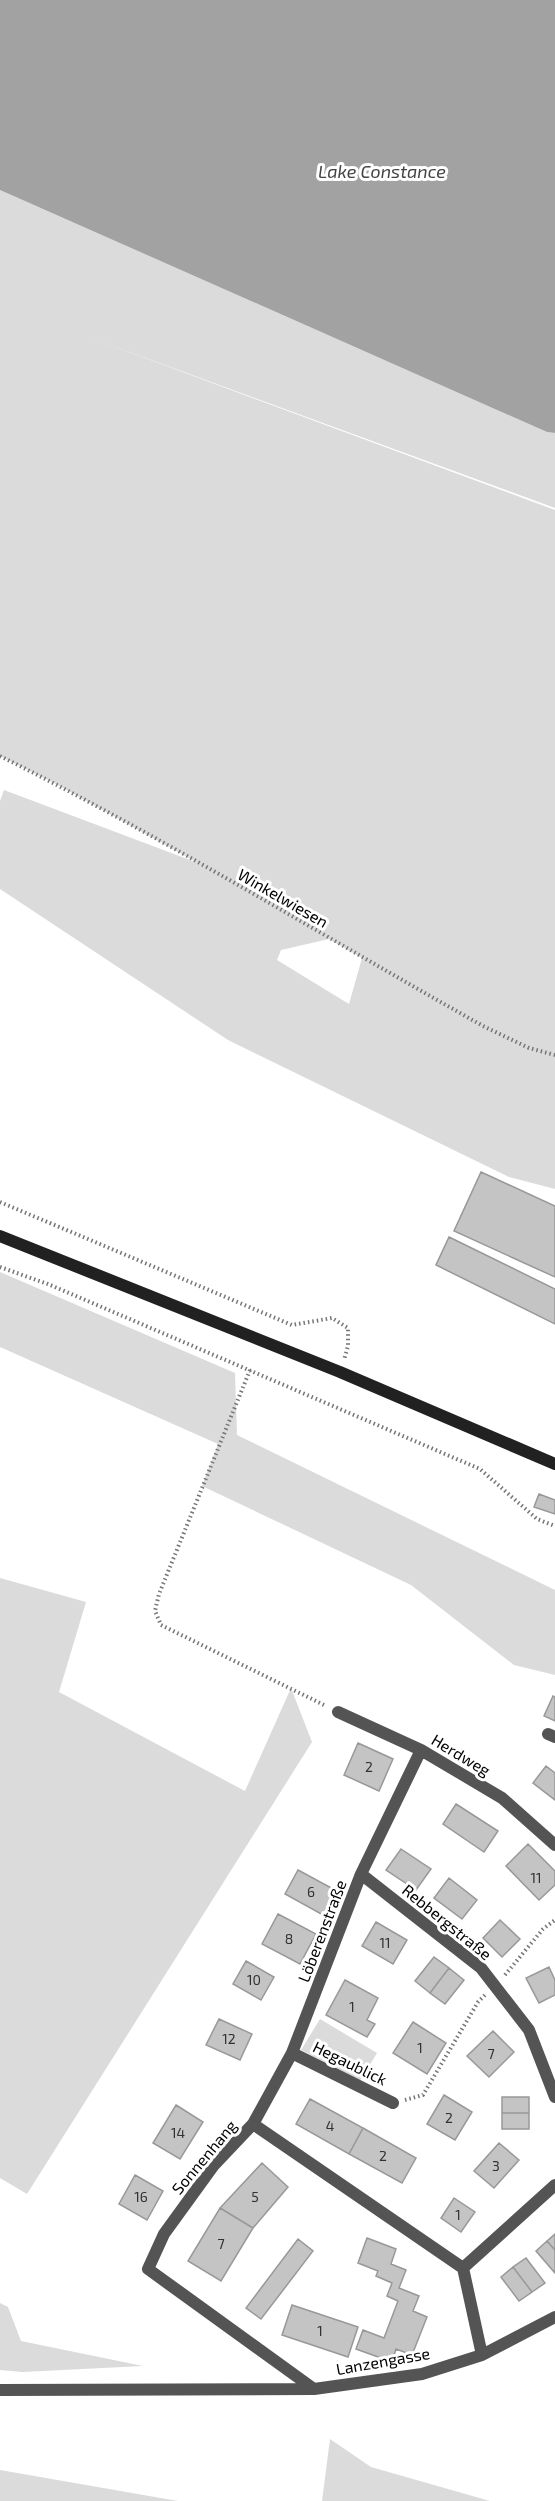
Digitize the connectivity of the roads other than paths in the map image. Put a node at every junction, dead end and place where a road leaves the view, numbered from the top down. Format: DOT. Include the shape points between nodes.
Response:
graph roads {
  1 [pos="0,1236"];
  2 [pos="555,1464"];
  3 [pos="338,1712"];
  4 [pos="421,1750"];
  5 [pos="555,1845"];
  6 [pos="361,1874"];
  7 [pos="292,2053"];
  8 [pos="555,2097"];
  9 [pos="393,2103"];
  10 [pos="253,2124"];
  11 [pos="555,2185"];
  12 [pos="462,2268"];
  13 [pos="555,2317"];
  14 [pos="482,2355"];
  15 [pos="314,2389"];
  16 [pos="0,2390"];
  1 -- 2 [label="main road" via="340,1372"];
  3 -- 4 [label="street, Herdweg"];
  4 -- 5 [label="street, Herdweg" via="502,1798"];
  4 -- 6 [label="street, Löberenstraße"];
  6 -- 7 [label="street, Löberenstraße"];
  6 -- 8 [label="street, Rebbergstraße" via="481,1968 530,2030"];
  7 -- 9 [label="street, Hegaublick"];
  7 -- 10 [label="street, Löberenstraße"];
  10 -- 12 [label="street, Sonnenhang"];
  10 -- 15 [label="street, Sonnenhang" via="214,2165 164,2234 148,2269"];
  11 -- 12 [label="street"];
  12 -- 14 [label="street"];
  13 -- 14 [label="street, Lanzengasse"];
  14 -- 15 [label="street, Lanzengasse" via="422,2374"];
  15 -- 16 [label="street, Lanzengasse"];
}
